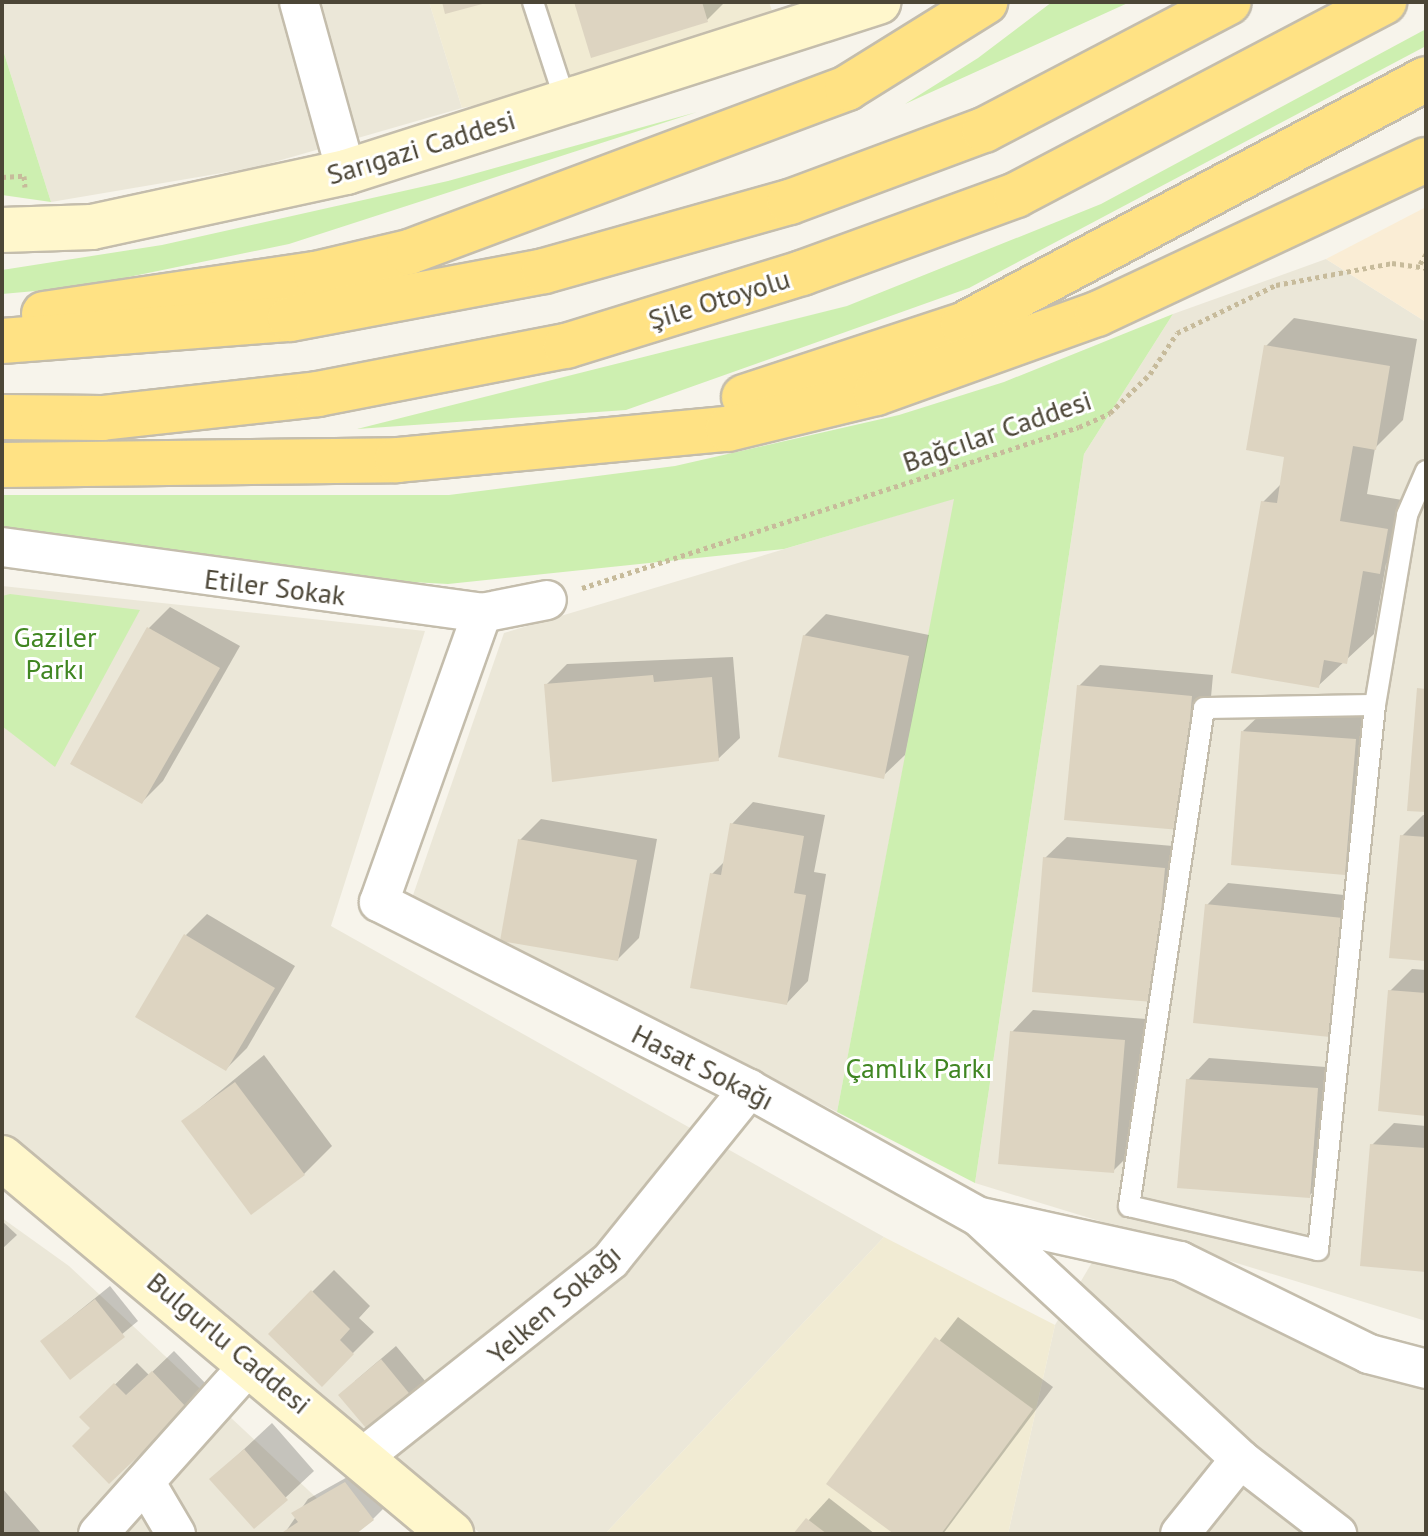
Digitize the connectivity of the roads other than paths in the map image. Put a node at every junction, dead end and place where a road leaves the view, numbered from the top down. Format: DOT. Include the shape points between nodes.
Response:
graph roads {
  1 [pos="299,2"];
  2 [pos="533,2"];
  3 [pos="824,2"];
  4 [pos="878,2"];
  5 [pos="985,2"];
  6 [pos="1229,2"];
  7 [pos="1384,2"];
  8 [pos="769,33"];
  9 [pos="1426,79"];
  10 [pos="566,103"];
  11 [pos="1426,160"];
  12 [pos="346,172"];
  13 [pos="2,230"];
  14 [pos="2,318"];
  15 [pos="2,341"];
  16 [pos="2,417"];
  17 [pos="531,444"];
  18 [pos="2,465"];
  19 [pos="1426,471"];
  20 [pos="2,547"];
  21 [pos="547,600"];
  22 [pos="482,613"];
  23 [pos="1375,705"];
  24 [pos="749,1089"];
  25 [pos="2,1158"];
  26 [pos="979,1217"];
  27 [pos="251,1363"];
  28 [pos="1426,1369"];
  29 [pos="364,1456"];
  30 [pos="1240,1459"];
  31 [pos="147,1485"];
  32 [pos="436,1528"];
  33 [pos="98,1534"];
  34 [pos="176,1534"];
  35 [pos="1180,1534"];
  36 [pos="1337,1534"];
  1 -- 12 [label="street"];
  2 -- 10 [label="lane"];
  3 -- 8 [label="street, Sarıgazi Caddesi"];
  4 -- 8 [label="main road"];
  5 -- 14 [label="highway" via="847,88 409,252 316,274"];
  6 -- 15 [label="highway" via="984,130 790,202 560,267 290,319"];
  7 -- 16 [label="highway, Şile Otoyolu" via="1016,195 802,273 566,346 318,394 102,418"];
  8 -- 10 [label="main road, Sarıgazi Caddesi"];
  9 -- 17 [label="highway" via="963,325 723,404"];
  10 -- 12 [label="main road, Sarıgazi Caddesi"];
  11 -- 17 [label="highway" via="1097,314 876,393 728,429"];
  12 -- 13 [label="main road, Sarıgazi Caddesi" via="92,227"];
  17 -- 18 [label="highway" via="397,460"];
  19 -- 23 [label="lane" via="1407,515"];
  20 -- 22 [label="street, Etiler Sokak"];
  21 -- 22 [label="street, Etiler Sokak"];
  22 -- 24 [label="street, Hasat Sokağı" via="379,902"];
  23 -- 23 [label="lane" via="1318,1250 1129,1206 1204,708"];
  24 -- 26 [label="street, Hasat Sokağı"];
  24 -- 29 [label="street, Yelken Sokağı" via="611,1260"];
  25 -- 27 [label="main road, Bulgurlu Caddesi"];
  26 -- 28 [label="street" via="1180,1261 1369,1354"];
  26 -- 30 [label="street, Hasat Sokağı"];
  27 -- 29 [label="main road, Bulgurlu Caddesi"];
  27 -- 31 [label="street"];
  29 -- 32 [label="main road, Bulgurlu Caddesi"];
  30 -- 35 [label="street"];
  30 -- 36 [label="street, Hasat Sokağı"];
  31 -- 33 [label="street"];
  31 -- 34 [label="street"];
}
